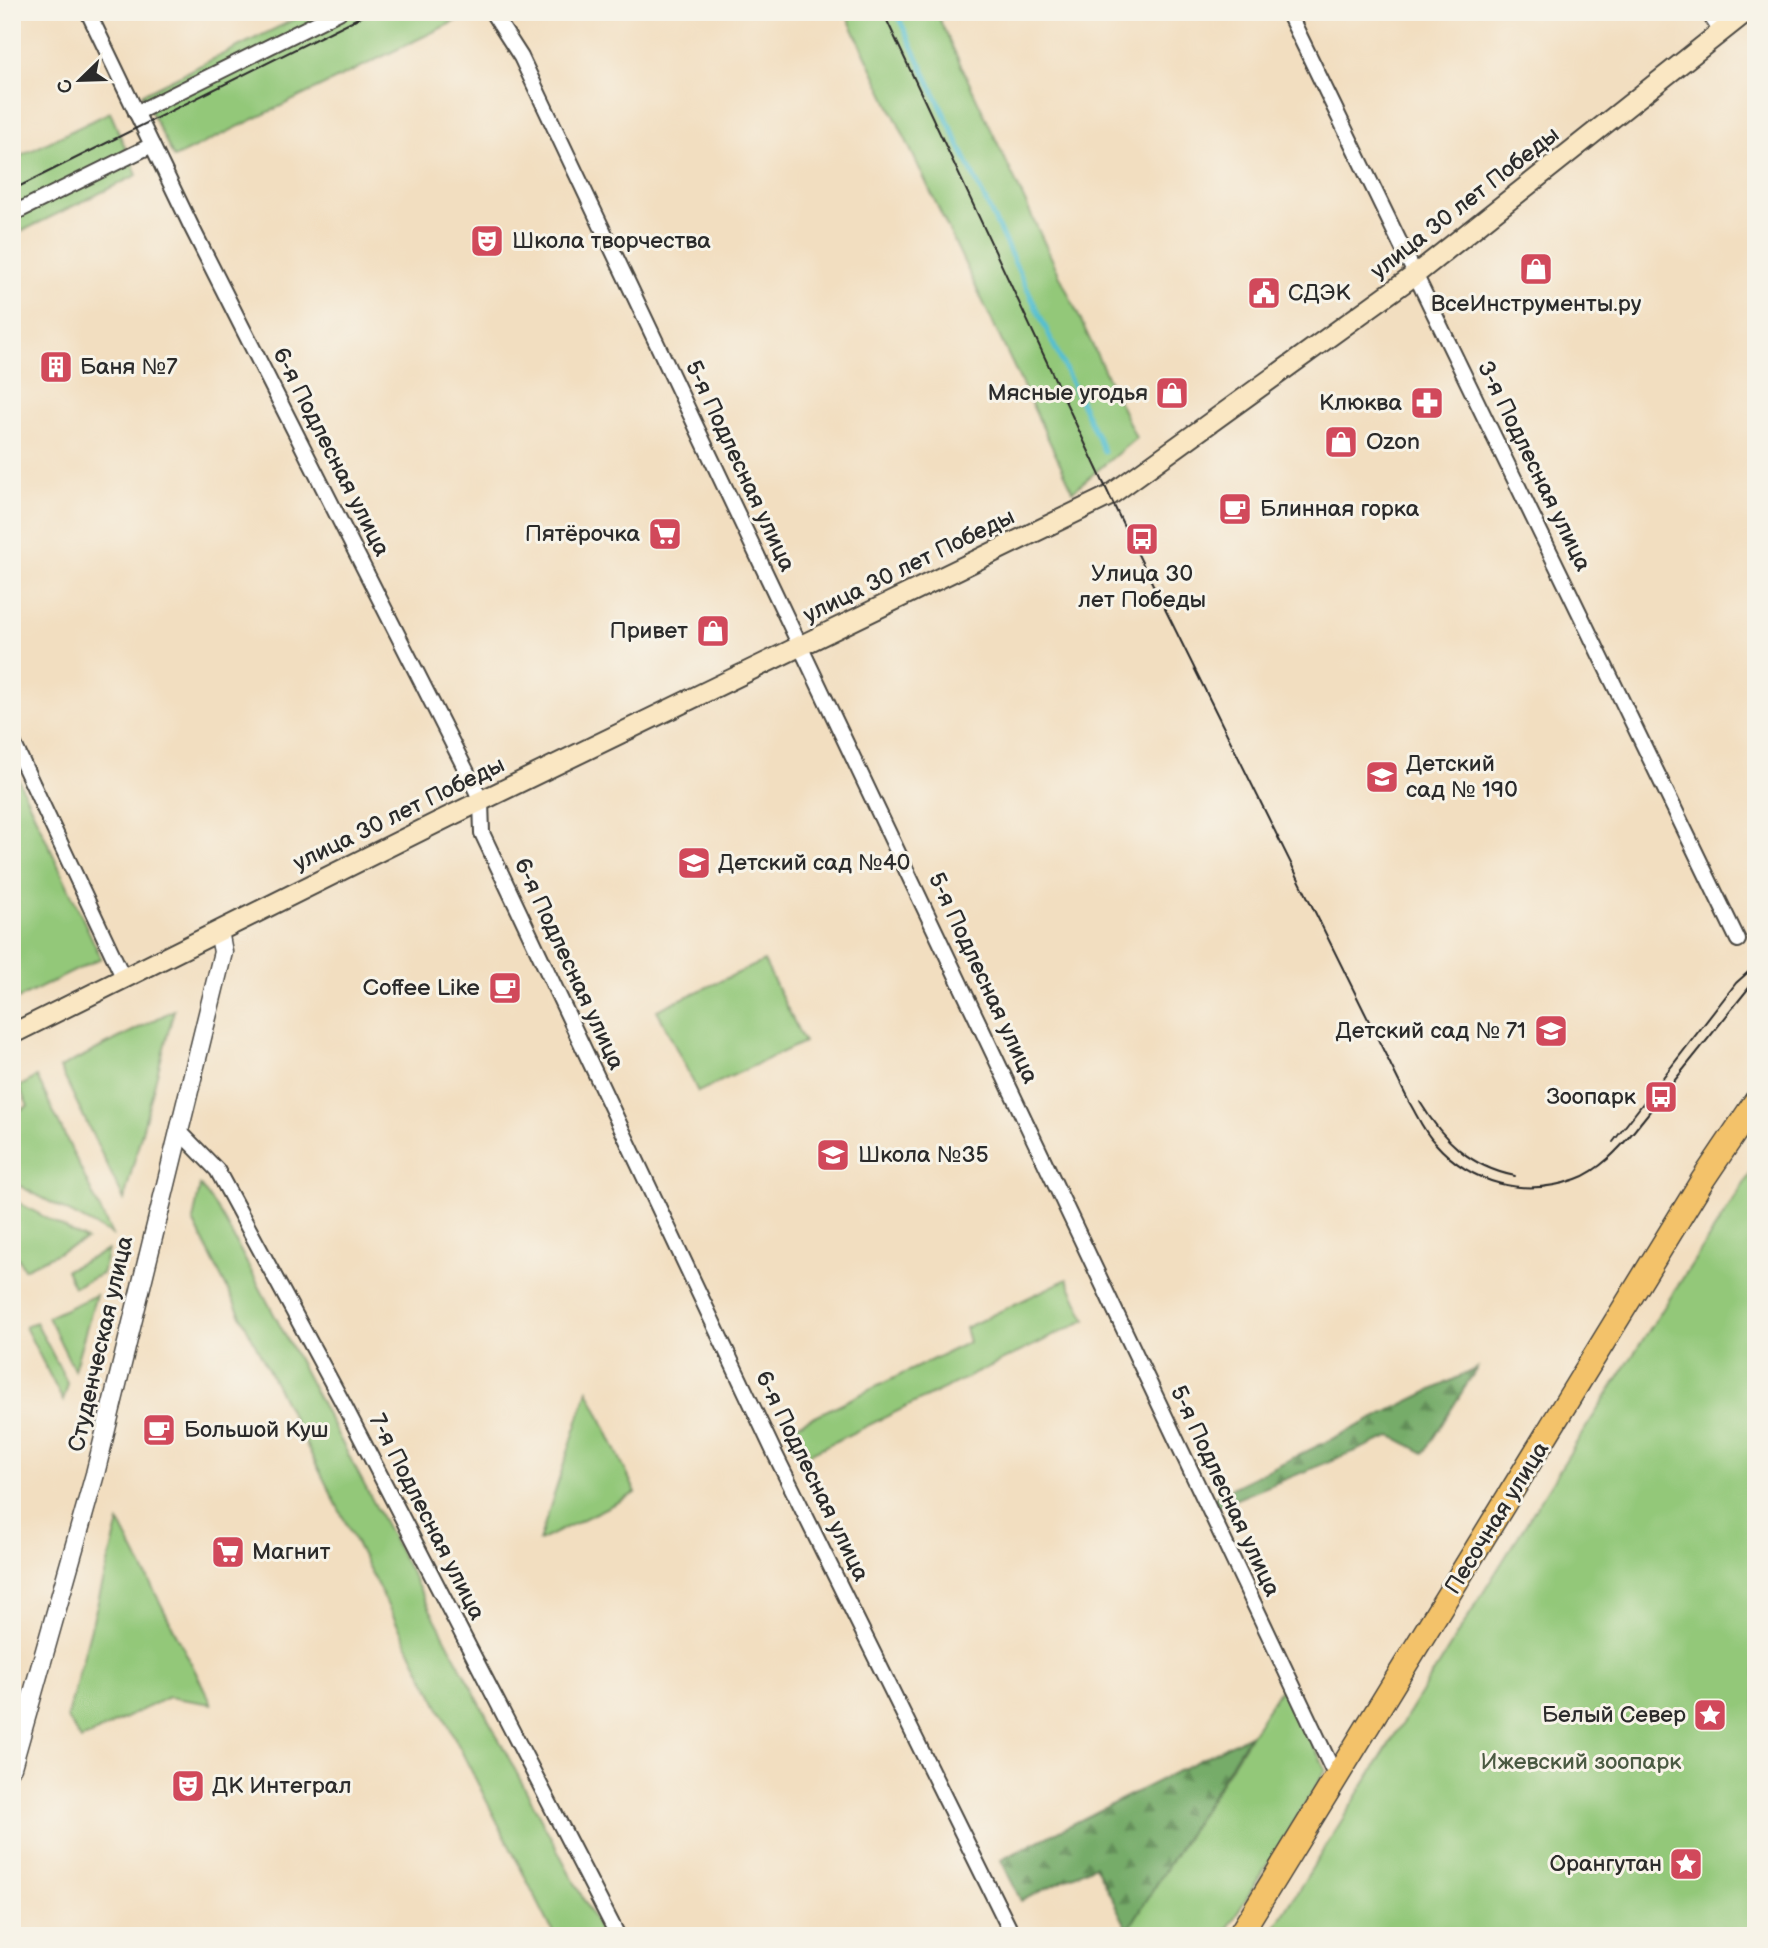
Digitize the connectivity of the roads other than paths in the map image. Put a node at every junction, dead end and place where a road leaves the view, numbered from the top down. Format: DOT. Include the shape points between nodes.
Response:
graph roads {
  1 [pos="88,12"];
  2 [pos="339,12"];
  3 [pos="492,12"];
  4 [pos="1289,12"];
  5 [pos="1707,12"];
  6 [pos="1746,12"];
  7 [pos="1723,33"];
  8 [pos="136,113"];
  9 [pos="152,145"];
  10 [pos="12,214"];
  11 [pos="1416,274"];
  12 [pos="800,646"];
  13 [pos="12,740"];
  14 [pos="481,801"];
  15 [pos="219,930"];
  16 [pos="1738,940"];
  17 [pos="124,979"];
  18 [pos="12,1034"];
  19 [pos="1756,1101"];
  20 [pos="179,1131"];
  21 [pos="12,1767"];
  22 [pos="1336,1777"];
  23 [pos="618,1936"];
  24 [pos="1013,1936"];
  25 [pos="1239,1936"];
  1 -- 8 [label="street, 6-я Подлесная улица"];
  2 -- 8 [label="street"];
  3 -- 12 [label="street, 5-я Подлесная улица" via="521,57"];
  4 -- 11 [label="street, 3-я Подлесная улица"];
  5 -- 7 [label="street"];
  6 -- 7 [label="main road, улица 30 лет Победы"];
  7 -- 11 [label="main road, улица 30 лет Победы"];
  8 -- 9 [label="street, 6-я Подлесная улица"];
  9 -- 10 [label="street"];
  9 -- 14 [label="street, 6-я Подлесная улица"];
  11 -- 12 [label="main road, улица 30 лет Победы" via="1109,496"];
  11 -- 16 [label="street, 3-я Подлесная улица"];
  12 -- 14 [label="main road, улица 30 лет Победы"];
  12 -- 22 [label="street, 5-я Подлесная улица"];
  13 -- 17 [label="street"];
  14 -- 15 [label="main road, улица 30 лет Победы"];
  14 -- 24 [label="street, 6-я Подлесная улица" via="482,833 774,1452"];
  15 -- 17 [label="main road, улица 30 лет Победы"];
  15 -- 20 [label="street, Студенческая улица" via="223,952"];
  17 -- 18 [label="main road, улица 30 лет Победы"];
  19 -- 22 [label="main road, Песочная улица" via="1702,1181"];
  20 -- 21 [label="street, Студенческая улица" via="95,1474"];
  20 -- 23 [label="street, 7-я Подлесная улица" via="217,1170"];
  22 -- 25 [label="main road, Песочная улица"];
}
